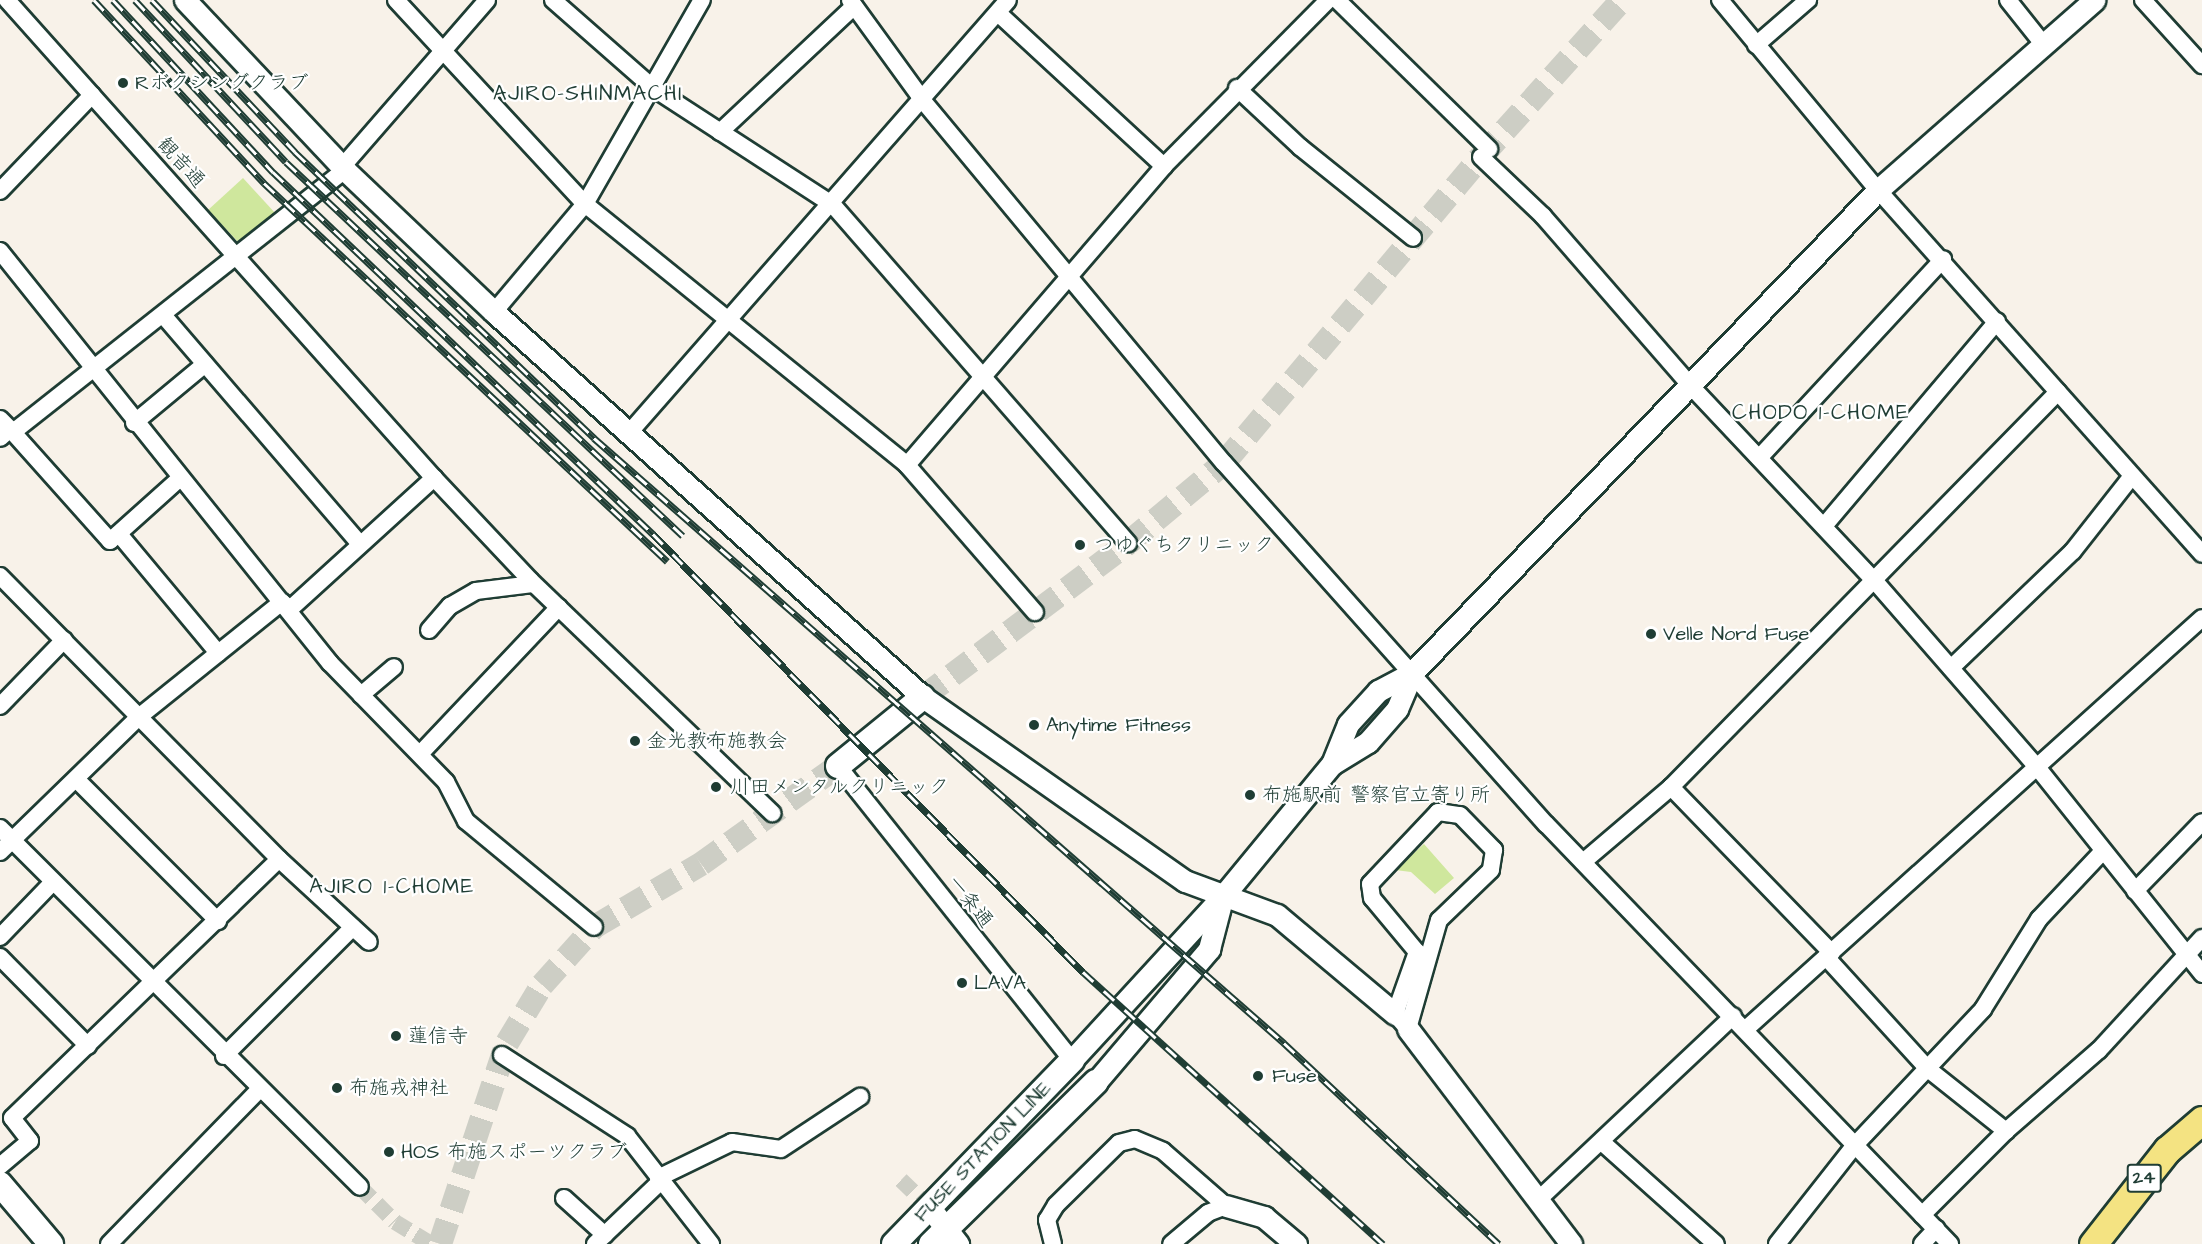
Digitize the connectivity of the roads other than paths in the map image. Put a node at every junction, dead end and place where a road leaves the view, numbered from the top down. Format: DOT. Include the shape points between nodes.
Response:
graph roads {
  1 [pos="184,0"];
  2 [pos="396,0"];
  3 [pos="487,0"];
  4 [pos="553,0"];
  5 [pos="702,0"];
  6 [pos="1328,0"];
  7 [pos="1337,0"];
  8 [pos="1720,0"];
  9 [pos="1808,0"];
  10 [pos="2008,0"];
  11 [pos="2094,0"];
  12 [pos="2143,0"];
  13 [pos="852,3"];
  14 [pos="1003,6"];
  15 [pos="6,7"];
  16 [pos="2043,44"];
  17 [pos="1756,45"];
  18 [pos="444,51"];
  19 [pos="2202,65"];
  20 [pos="653,88"];
  21 [pos="1238,88"];
  22 [pos="92,95"];
  23 [pos="924,102"];
  24 [pos="720,132"];
  25 [pos="1164,166"];
  26 [pos="344,169"];
  27 [pos="0,190"];
  28 [pos="1878,190"];
  29 [pos="585,204"];
  30 [pos="833,205"];
  31 [pos="1413,238"];
  32 [pos="0,251"];
  33 [pos="238,258"];
  34 [pos="1943,259"];
  35 [pos="1073,278"];
  36 [pos="494,312"];
  37 [pos="164,315"];
  38 [pos="1997,321"];
  39 [pos="728,322"];
  40 [pos="205,364"];
  41 [pos="92,370"];
  42 [pos="986,376"];
  43 [pos="1688,383"];
  44 [pos="2058,392"];
  45 [pos="134,423"];
  46 [pos="6,429"];
  47 [pos="629,433"];
  48 [pos="1759,458"];
  49 [pos="907,465"];
  50 [pos="2132,476"];
  51 [pos="434,478"];
  52 [pos="179,479"];
  53 [pos="1824,526"];
  54 [pos="118,534"];
  55 [pos="1128,543"];
  56 [pos="360,544"];
  57 [pos="2202,554"];
  58 [pos="0,576"];
  59 [pos="1873,579"];
  60 [pos="533,584"];
  61 [pos="282,602"];
  62 [pos="559,606"];
  63 [pos="1035,612"];
  64 [pos="2202,618"];
  65 [pos="429,630"];
  66 [pos="64,640"];
  67 [pos="218,652"];
  68 [pos="394,667"];
  69 [pos="1951,668"];
  70 [pos="1412,673"];
  71 [pos="361,695"];
  72 [pos="923,697"];
  73 [pos="0,706"];
  74 [pos="140,716"];
  75 [pos="420,754"];
  76 [pos="838,766"];
  77 [pos="2037,767"];
  78 [pos="76,779"];
  79 [pos="1671,787"];
  80 [pos="772,813"];
  81 [pos="2202,822"];
  82 [pos="4,840"];
  83 [pos="2103,851"];
  84 [pos="279,859"];
  85 [pos="1583,862"];
  86 [pos="53,882"];
  87 [pos="2135,891"];
  88 [pos="1223,896"];
  89 [pos="218,921"];
  90 [pos="353,927"];
  91 [pos="594,927"];
  92 [pos="0,937"];
  93 [pos="2202,938"];
  94 [pos="369,942"];
  95 [pos="1829,955"];
  96 [pos="2186,956"];
  97 [pos="0,957"];
  98 [pos="2202,974"];
  99 [pos="153,984"];
  100 [pos="1733,1016"];
  101 [pos="1402,1022"];
  102 [pos="1747,1028"];
  103 [pos="88,1046"];
  104 [pos="502,1055"];
  105 [pos="224,1056"];
  106 [pos="1072,1060"];
  107 [pos="1928,1069"];
  108 [pos="1096,1082"];
  109 [pos="258,1090"];
  110 [pos="860,1096"];
  111 [pos="2202,1120"];
  112 [pos="2006,1131"];
  113 [pos="1604,1144"];
  114 [pos="1855,1145"];
  115 [pos="0,1166"];
  116 [pos="659,1179"];
  117 [pos="0,1184"];
  118 [pos="360,1187"];
  119 [pos="564,1197"];
  120 [pos="1538,1200"];
  121 [pos="1226,1206"];
  122 [pos="930,1208"];
  123 [pos="1922,1215"];
  124 [pos="1936,1229"];
  125 [pos="600,1239"];
  126 [pos="945,1239"];
  127 [pos="51,1244"];
  128 [pos="109,1244"];
  129 [pos="711,1244"];
  130 [pos="894,1244"];
  131 [pos="1053,1244"];
  132 [pos="1172,1244"];
  133 [pos="1296,1244"];
  134 [pos="1570,1244"];
  135 [pos="1716,1244"];
  136 [pos="1777,1244"];
  137 [pos="1922,1244"];
  138 [pos="1950,1244"];
  139 [pos="2093,1244"];
  1 -- 26 [label="street"];
  2 -- 18 [label="street"];
  3 -- 18 [label="street"];
  4 -- 20 [label="street"];
  5 -- 20 [label="street"];
  6 -- 21 [label="street"];
  7 -- 43 [label="street" via="1543,216"];
  8 -- 17 [label="street"];
  9 -- 17 [label="street"];
  10 -- 16 [label="street"];
  11 -- 16 [label="street"];
  12 -- 19 [label="street"];
  13 -- 23 [label="street"];
  13 -- 24 [label="street"];
  14 -- 23 [label="street"];
  14 -- 25 [label="street"];
  15 -- 22 [label="street, 観音通"];
  16 -- 28 [label="street"];
  17 -- 28 [label="street"];
  18 -- 26 [label="street"];
  18 -- 29 [label="street"];
  20 -- 24 [label="street"];
  20 -- 29 [label="street"];
  21 -- 25 [label="street"];
  21 -- 31 [label="street" via="1299,147"];
  22 -- 27 [label="street"];
  22 -- 33 [label="street, 観音通"];
  23 -- 30 [label="street"];
  23 -- 35 [label="street"];
  24 -- 30 [label="street"];
  25 -- 35 [label="street"];
  26 -- 33 [label="street"];
  26 -- 36 [label="street"];
  28 -- 34 [label="street"];
  28 -- 43 [label="street"];
  29 -- 36 [label="street"];
  29 -- 39 [label="street"];
  30 -- 39 [label="street"];
  30 -- 42 [label="street"];
  32 -- 41 [label="street"];
  33 -- 37 [label="street"];
  33 -- 51 [label="street, 観音通"];
  34 -- 38 [label="street"];
  34 -- 48 [label="street"];
  35 -- 42 [label="street"];
  35 -- 70 [label="street" via="1224,463"];
  36 -- 47 [label="street"];
  37 -- 40 [label="street"];
  37 -- 41 [label="street"];
  38 -- 44 [label="street"];
  38 -- 53 [label="street"];
  39 -- 47 [label="street"];
  39 -- 49 [label="street"];
  40 -- 45 [label="street"];
  40 -- 56 [label="street"];
  41 -- 45 [label="street"];
  41 -- 46 [label="street"];
  42 -- 49 [label="street"];
  42 -- 55 [label="street"];
  43 -- 48 [label="street"];
  43 -- 70 [label="street"];
  44 -- 50 [label="street"];
  44 -- 59 [label="street"];
  45 -- 52 [label="street"];
  46 -- 54 [label="street" via="110,541"];
  47 -- 72 [label="street"];
  48 -- 53 [label="street"];
  49 -- 63 [label="street"];
  50 -- 57 [label="street"];
  50 -- 69 [label="street" via="2073,551"];
  51 -- 56 [label="street"];
  51 -- 60 [label="street, 観音通"];
  52 -- 54 [label="street"];
  52 -- 61 [label="street"];
  53 -- 59 [label="street"];
  54 -- 67 [label="street"];
  56 -- 61 [label="street" via="290,609"];
  58 -- 66 [label="street"];
  59 -- 69 [label="street"];
  59 -- 79 [label="street"];
  60 -- 62 [label="street, 観音通"];
  60 -- 65 [label="street" via="476,591 450,606"];
  61 -- 67 [label="street"];
  61 -- 71 [label="street"];
  62 -- 75 [label="street"];
  62 -- 80 [label="street, 観音通"];
  64 -- 77 [label="street"];
  66 -- 73 [label="street"];
  66 -- 74 [label="street"];
  67 -- 74 [label="street"];
  68 -- 71 [label="street"];
  69 -- 77 [label="street"];
  70 -- 85 [label="street"];
  70 -- 88 [label="street" via="1378,691 1348,724 1332,764"];
  71 -- 75 [label="street"];
  72 -- 76 [label="main road"];
  72 -- 88 [label="street" via="1185,881"];
  74 -- 78 [label="street"];
  74 -- 84 [label="street"];
  75 -- 91 [label="street" via="446,782 466,821"];
  76 -- 106 [label="street, 一条通"];
  77 -- 83 [label="street"];
  77 -- 95 [label="street"];
  78 -- 82 [label="street"];
  78 -- 89 [label="street"];
  79 -- 85 [label="street"];
  79 -- 95 [label="street"];
  81 -- 87 [label="street"];
  82 -- 86 [label="street"];
  83 -- 87 [label="street"];
  83 -- 107 [label="street" via="2039,919 1983,1009"];
  84 -- 89 [label="street"];
  84 -- 90 [label="street"];
  85 -- 100 [label="street"];
  86 -- 92 [label="street"];
  86 -- 99 [label="street"];
  87 -- 96 [label="street"];
  88 -- 101 [label="street" via="1277,915"];
  88 -- 106 [label="street"];
  88 -- 108 [label="street" via="1209,948"];
  89 -- 99 [label="street"];
  90 -- 94 [label="street"];
  90 -- 105 [label="street"];
  93 -- 96 [label="street"];
  95 -- 102 [label="street"];
  95 -- 107 [label="street"];
  96 -- 98 [label="street"];
  96 -- 112 [label="street" via="2100,1050"];
  97 -- 103 [label="street"];
  99 -- 103 [label="street"];
  99 -- 105 [label="street"];
  100 -- 102 [label="street"];
  100 -- 113 [label="street"];
  101 -- 101 [label="street" via="1417,952 1372,898 1370,884 1438,812 1461,815 1494,850 1491,870 1439,920"];
  101 -- 120 [label="street"];
  102 -- 114 [label="street"];
  103 -- 115 [label="street" via="12,1118 30,1141"];
  104 -- 116 [label="street" via="627,1136"];
  105 -- 109 [label="street"];
  106 -- 122 [label="main road, FUSE STATION LINE"];
  107 -- 112 [label="street"];
  107 -- 114 [label="street"];
  108 -- 126 [label="main road, FUSE STATION LINE"];
  109 -- 118 [label="street"];
  109 -- 128 [label="street"];
  110 -- 116 [label="street" via="781,1149 732,1142"];
  111 -- 139 [label="main road, 24" via="2167,1150"];
  112 -- 123 [label="street"];
  113 -- 120 [label="street"];
  113 -- 135 [label="street"];
  114 -- 123 [label="street"];
  114 -- 136 [label="street"];
  116 -- 125 [label="street"];
  116 -- 129 [label="street"];
  117 -- 127 [label="main road"];
  119 -- 125 [label="street"];
  120 -- 134 [label="street"];
  121 -- 131 [label="street" via="1163,1151 1135,1139 1119,1143 1056,1205 1047,1220"];
  121 -- 132 [label="street" via="1208,1213"];
  121 -- 133 [label="street" via="1264,1217"];
  122 -- 126 [label="street"];
  122 -- 130 [label="main road, FUSE STATION LINE"];
  123 -- 124 [label="street"];
  124 -- 137 [label="street"];
  124 -- 138 [label="street"];
}
